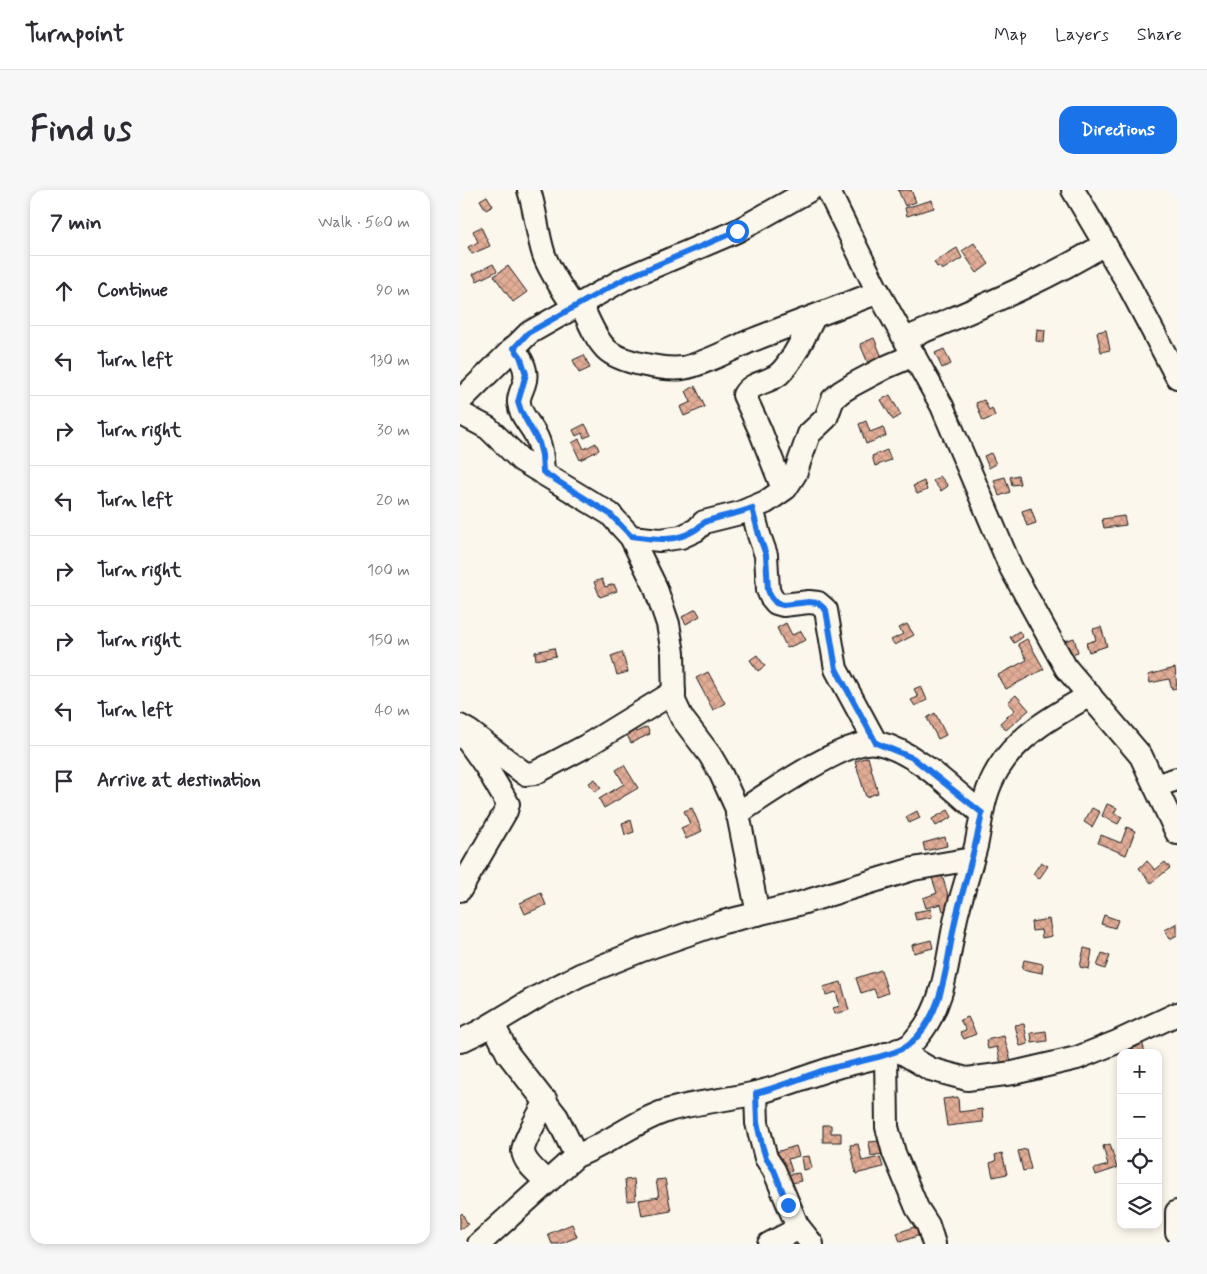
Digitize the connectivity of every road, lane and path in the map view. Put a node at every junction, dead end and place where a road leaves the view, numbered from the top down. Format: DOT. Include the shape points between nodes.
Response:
graph roads {
  1 [pos="529,190"];
  2 [pos="810,190"];
  3 [pos="828,190"];
  4 [pos="1073,190"];
  5 [pos="1105,244"];
  6 [pos="879,292"];
  7 [pos="577,305"];
  8 [pos="814,317"];
  9 [pos="909,347"];
  10 [pos="514,348"];
  11 [pos="1177,377"];
  12 [pos="460,400"];
  13 [pos="460,413"];
  14 [pos="543,472"];
  15 [pos="784,489"];
  16 [pos="752,508"];
  17 [pos="631,536"];
  18 [pos="674,692"];
  19 [pos="1090,695"];
  20 [pos="460,726"];
  21 [pos="460,731"];
  22 [pos="876,743"];
  23 [pos="1177,779"];
  24 [pos="1154,786"];
  25 [pos="982,813"];
  26 [pos="737,814"];
  27 [pos="1177,833"];
  28 [pos="972,859"];
  29 [pos="460,890"];
  30 [pos="758,914"];
  31 [pos="1177,1014"];
  32 [pos="493,1024"];
  33 [pos="460,1041"];
  34 [pos="892,1052"];
  35 [pos="756,1093"];
  36 [pos="546,1101"];
  37 [pos="576,1156"];
  38 [pos="547,1182"];
  39 [pos="1177,1212"];
  40 [pos="797,1225"];
  41 [pos="1177,1232"];
  42 [pos="479,1244"];
  43 [pos="769,1244"];
  44 [pos="812,1244"];
  45 [pos="934,1244"];
  1 -- 7 [label="street" via="544,256 550,270"];
  2 -- 7 [label="street" via="737,231 624,279"];
  3 -- 6 [label="street"];
  4 -- 5 [label="street"];
  5 -- 9 [label="street"];
  5 -- 11 [label="street"];
  6 -- 8 [label="street"];
  6 -- 9 [label="street"];
  7 -- 8 [label="street" via="607,350 620,359 663,367 683,368 701,363"];
  7 -- 10 [label="street" via="528,333"];
  8 -- 15 [label="street" via="779,374 747,389 744,395"];
  9 -- 15 [label="street" via="886,367 833,399 826,418 809,434 795,474"];
  9 -- 19 [label="street" via="942,406 1011,568 1066,668"];
  10 -- 12 [label="street"];
  10 -- 14 [label="street" via="526,374 518,402 539,443"];
  13 -- 14 [label="street" via="488,428 521,460"];
  14 -- 17 [label="street" via="610,514"];
  15 -- 16 [label="street"];
  16 -- 17 [label="street" via="704,522 681,537 660,540"];
  16 -- 22 [label="street" via="766,555 771,597 783,605 818,603 826,610 836,669"];
  17 -- 18 [label="street" via="655,586 668,624"];
  18 -- 20 [label="street" via="586,746 525,774"];
  18 -- 26 [label="street" via="674,701 682,718 721,774"];
  19 -- 24 [label="street" via="1142,756"];
  19 -- 25 [label="street" via="1038,726 1014,748 998,769 984,800"];
  21 -- 29 [label="street" via="508,804"];
  22 -- 25 [label="street" via="913,758"];
  22 -- 26 [label="street" via="859,744 842,751"];
  23 -- 24 [label="street"];
  24 -- 27 [label="street"];
  25 -- 28 [label="street"];
  26 -- 30 [label="street"];
  28 -- 30 [label="street" via="913,869"];
  28 -- 34 [label="street" via="957,912 946,976 933,1012 910,1045"];
  30 -- 32 [label="street" via="714,925 642,950 539,996"];
  31 -- 34 [label="street" via="1076,1058 1013,1073 966,1079 930,1069"];
  32 -- 33 [label="street"];
  32 -- 36 [label="street" via="508,1054"];
  34 -- 35 [label="street"];
  34 -- 45 [label="street" via="887,1127 900,1168"];
  35 -- 37 [label="street" via="669,1110 643,1121 595,1150"];
  35 -- 40 [label="street" via="757,1123 766,1158"];
  36 -- 37 [label="street"];
  36 -- 38 [label="street" via="523,1152"];
  37 -- 38 [label="street"];
  38 -- 42 [label="street"];
  39 -- 41 [label="street"];
  40 -- 43 [label="street" via="790,1233"];
  40 -- 44 [label="street"];
}
